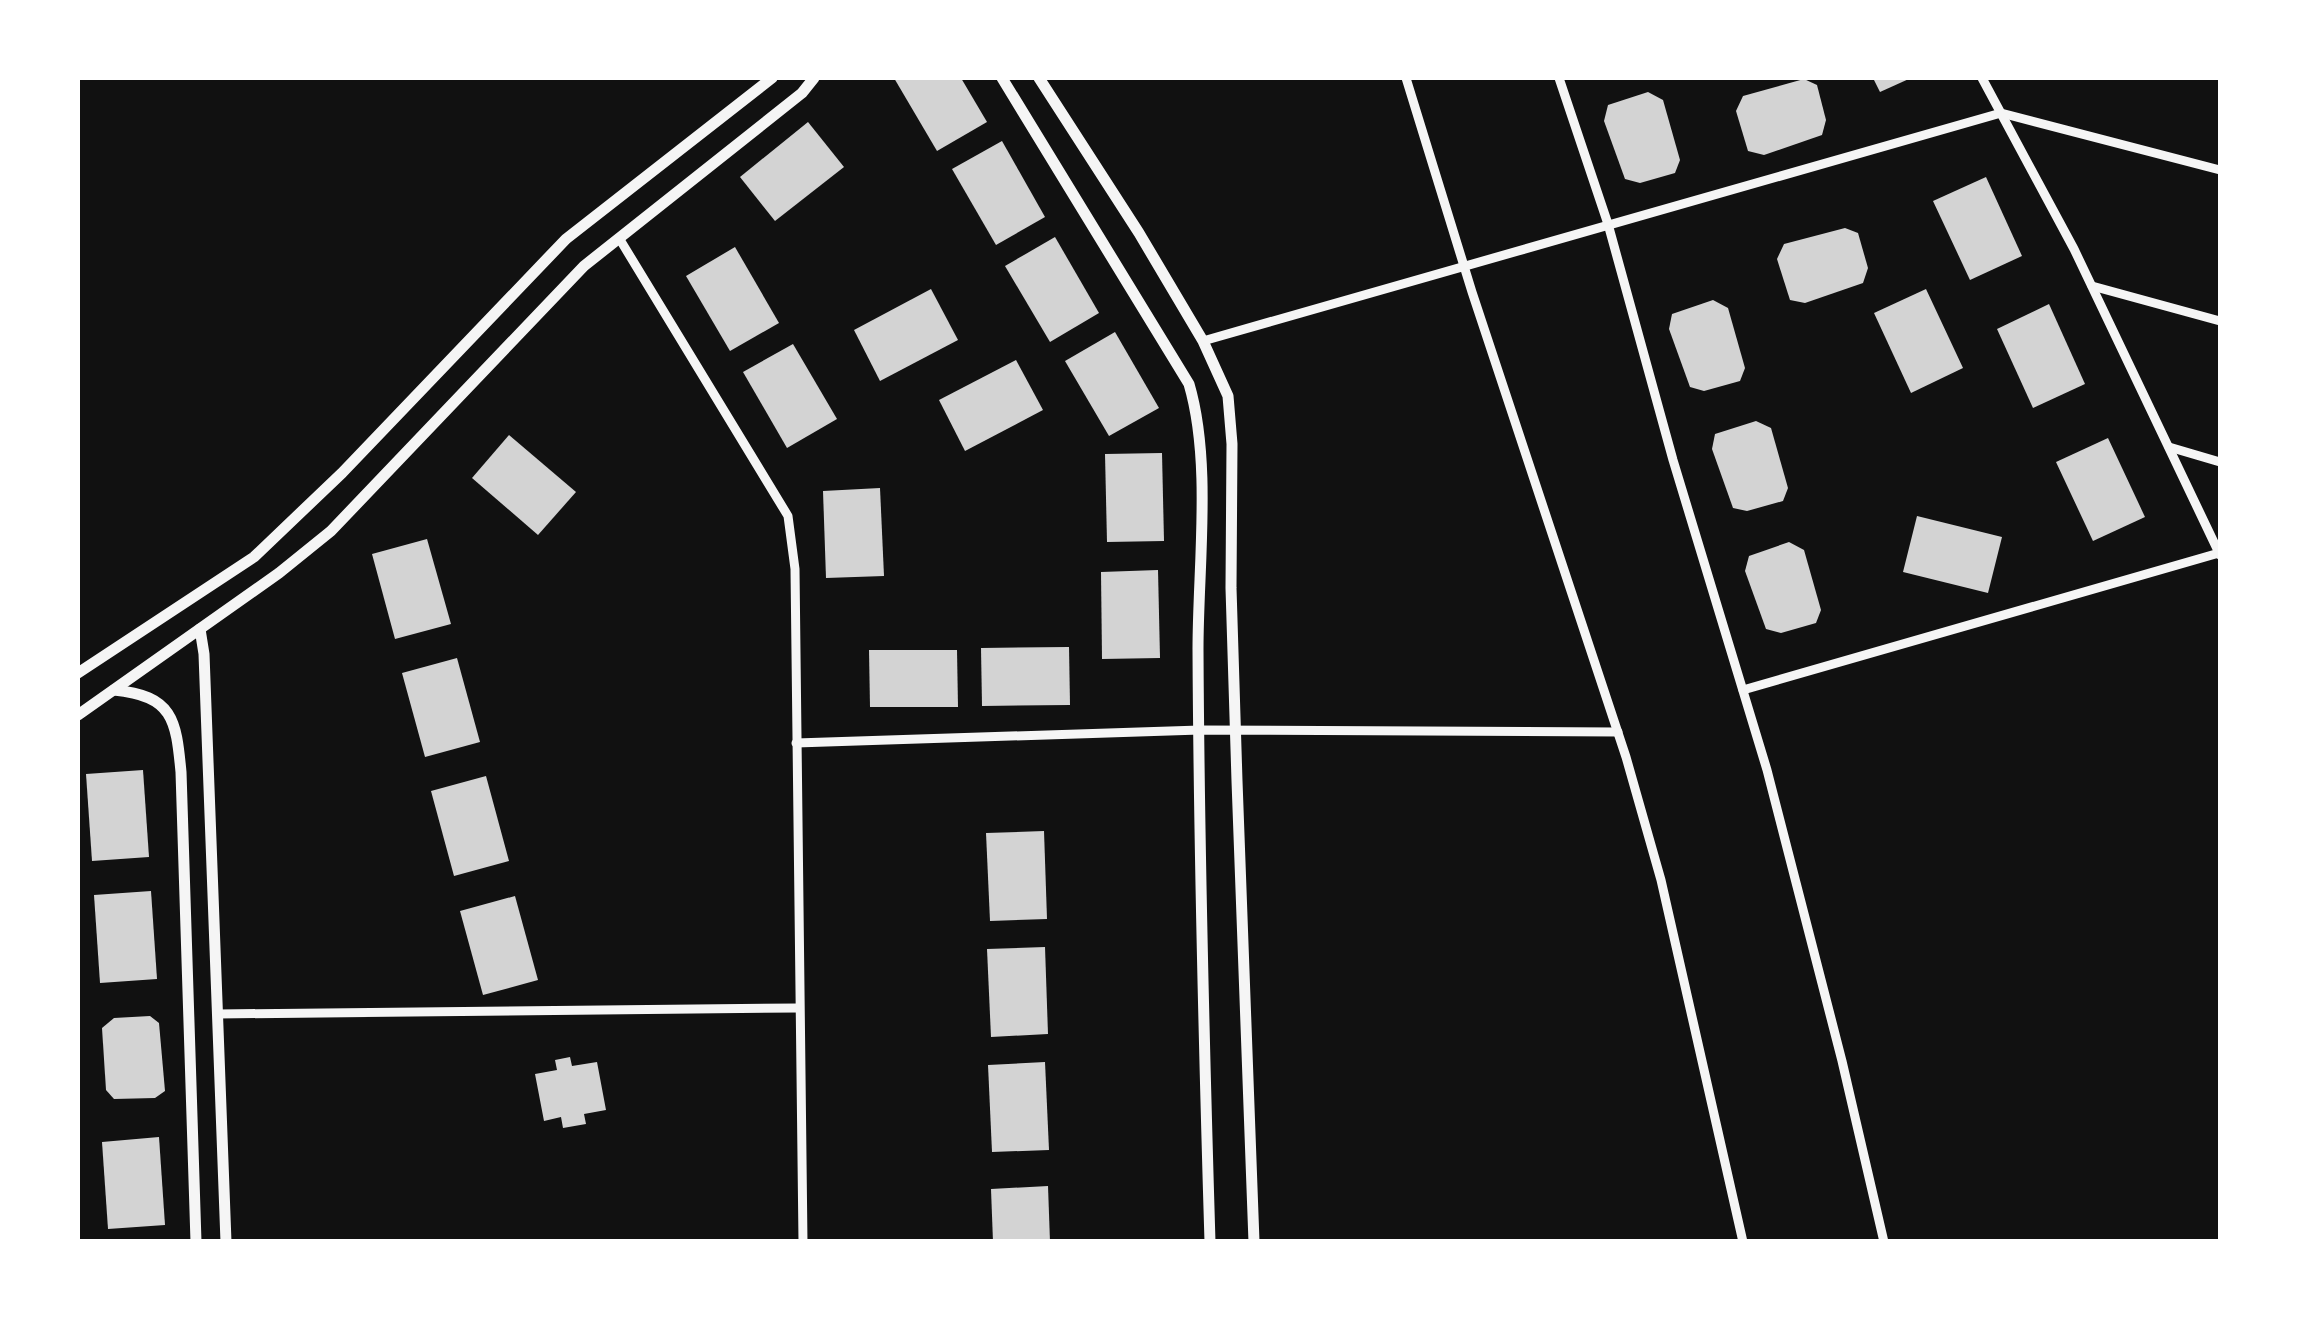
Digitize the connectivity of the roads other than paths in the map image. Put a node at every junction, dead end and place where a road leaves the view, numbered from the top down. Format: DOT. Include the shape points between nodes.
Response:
graph roads {
  1 [pos="772,78"];
  2 [pos="814,78"];
  3 [pos="1002,78"];
  4 [pos="1039,78"];
  5 [pos="1406,78"];
  6 [pos="1560,78"];
  7 [pos="1982,78"];
  8 [pos="2001,113"];
  9 [pos="2220,170"];
  10 [pos="1608,224"];
  11 [pos="619,238"];
  12 [pos="1464,264"];
  13 [pos="2092,286"];
  14 [pos="2220,321"];
  15 [pos="1203,341"];
  16 [pos="2169,447"];
  17 [pos="2220,462"];
  18 [pos="2220,554"];
  19 [pos="200,629"];
  20 [pos="78,673"];
  21 [pos="114,690"];
  22 [pos="1742,690"];
  23 [pos="78,716"];
  24 [pos="1200,730"];
  25 [pos="1236,732"];
  26 [pos="1618,732"];
  27 [pos="796,743"];
  28 [pos="798,1008"];
  29 [pos="218,1014"];
  30 [pos="196,1242"];
  31 [pos="226,1242"];
  32 [pos="803,1242"];
  33 [pos="1210,1242"];
  34 [pos="1254,1242"];
  35 [pos="1743,1242"];
  36 [pos="1884,1242"];
  1 -- 20 [label="street" via="566,239 254,557"];
  2 -- 11 [label="street"];
  3 -- 24 [label="street" via="1195,403 1201,455"];
  4 -- 15 [label="street"];
  5 -- 12 [label="street"];
  6 -- 10 [label="street"];
  7 -- 8 [label="street"];
  8 -- 9 [label="street"];
  8 -- 10 [label="street"];
  8 -- 13 [label="street"];
  10 -- 12 [label="street"];
  10 -- 22 [label="street"];
  11 -- 19 [label="street" via="584,266 332,532"];
  11 -- 27 [label="street" via="788,516 795,569"];
  12 -- 15 [label="street"];
  12 -- 26 [label="street"];
  13 -- 14 [label="street"];
  13 -- 16 [label="street"];
  15 -- 25 [label="street" via="1230,412"];
  16 -- 17 [label="street"];
  16 -- 18 [label="street"];
  18 -- 22 [label="street"];
  19 -- 21 [label="street"];
  19 -- 29 [label="street"];
  21 -- 23 [label="street"];
  21 -- 30 [label="street" via="140,692 165,706 176,725"];
  22 -- 36 [label="street"];
  24 -- 25 [label="street"];
  24 -- 27 [label="street"];
  24 -- 33 [label="street"];
  25 -- 26 [label="street"];
  25 -- 34 [label="street"];
  26 -- 35 [label="street" via="1661,880"];
  27 -- 28 [label="street"];
  28 -- 29 [label="street"];
  28 -- 32 [label="street"];
  29 -- 31 [label="street"];
}
